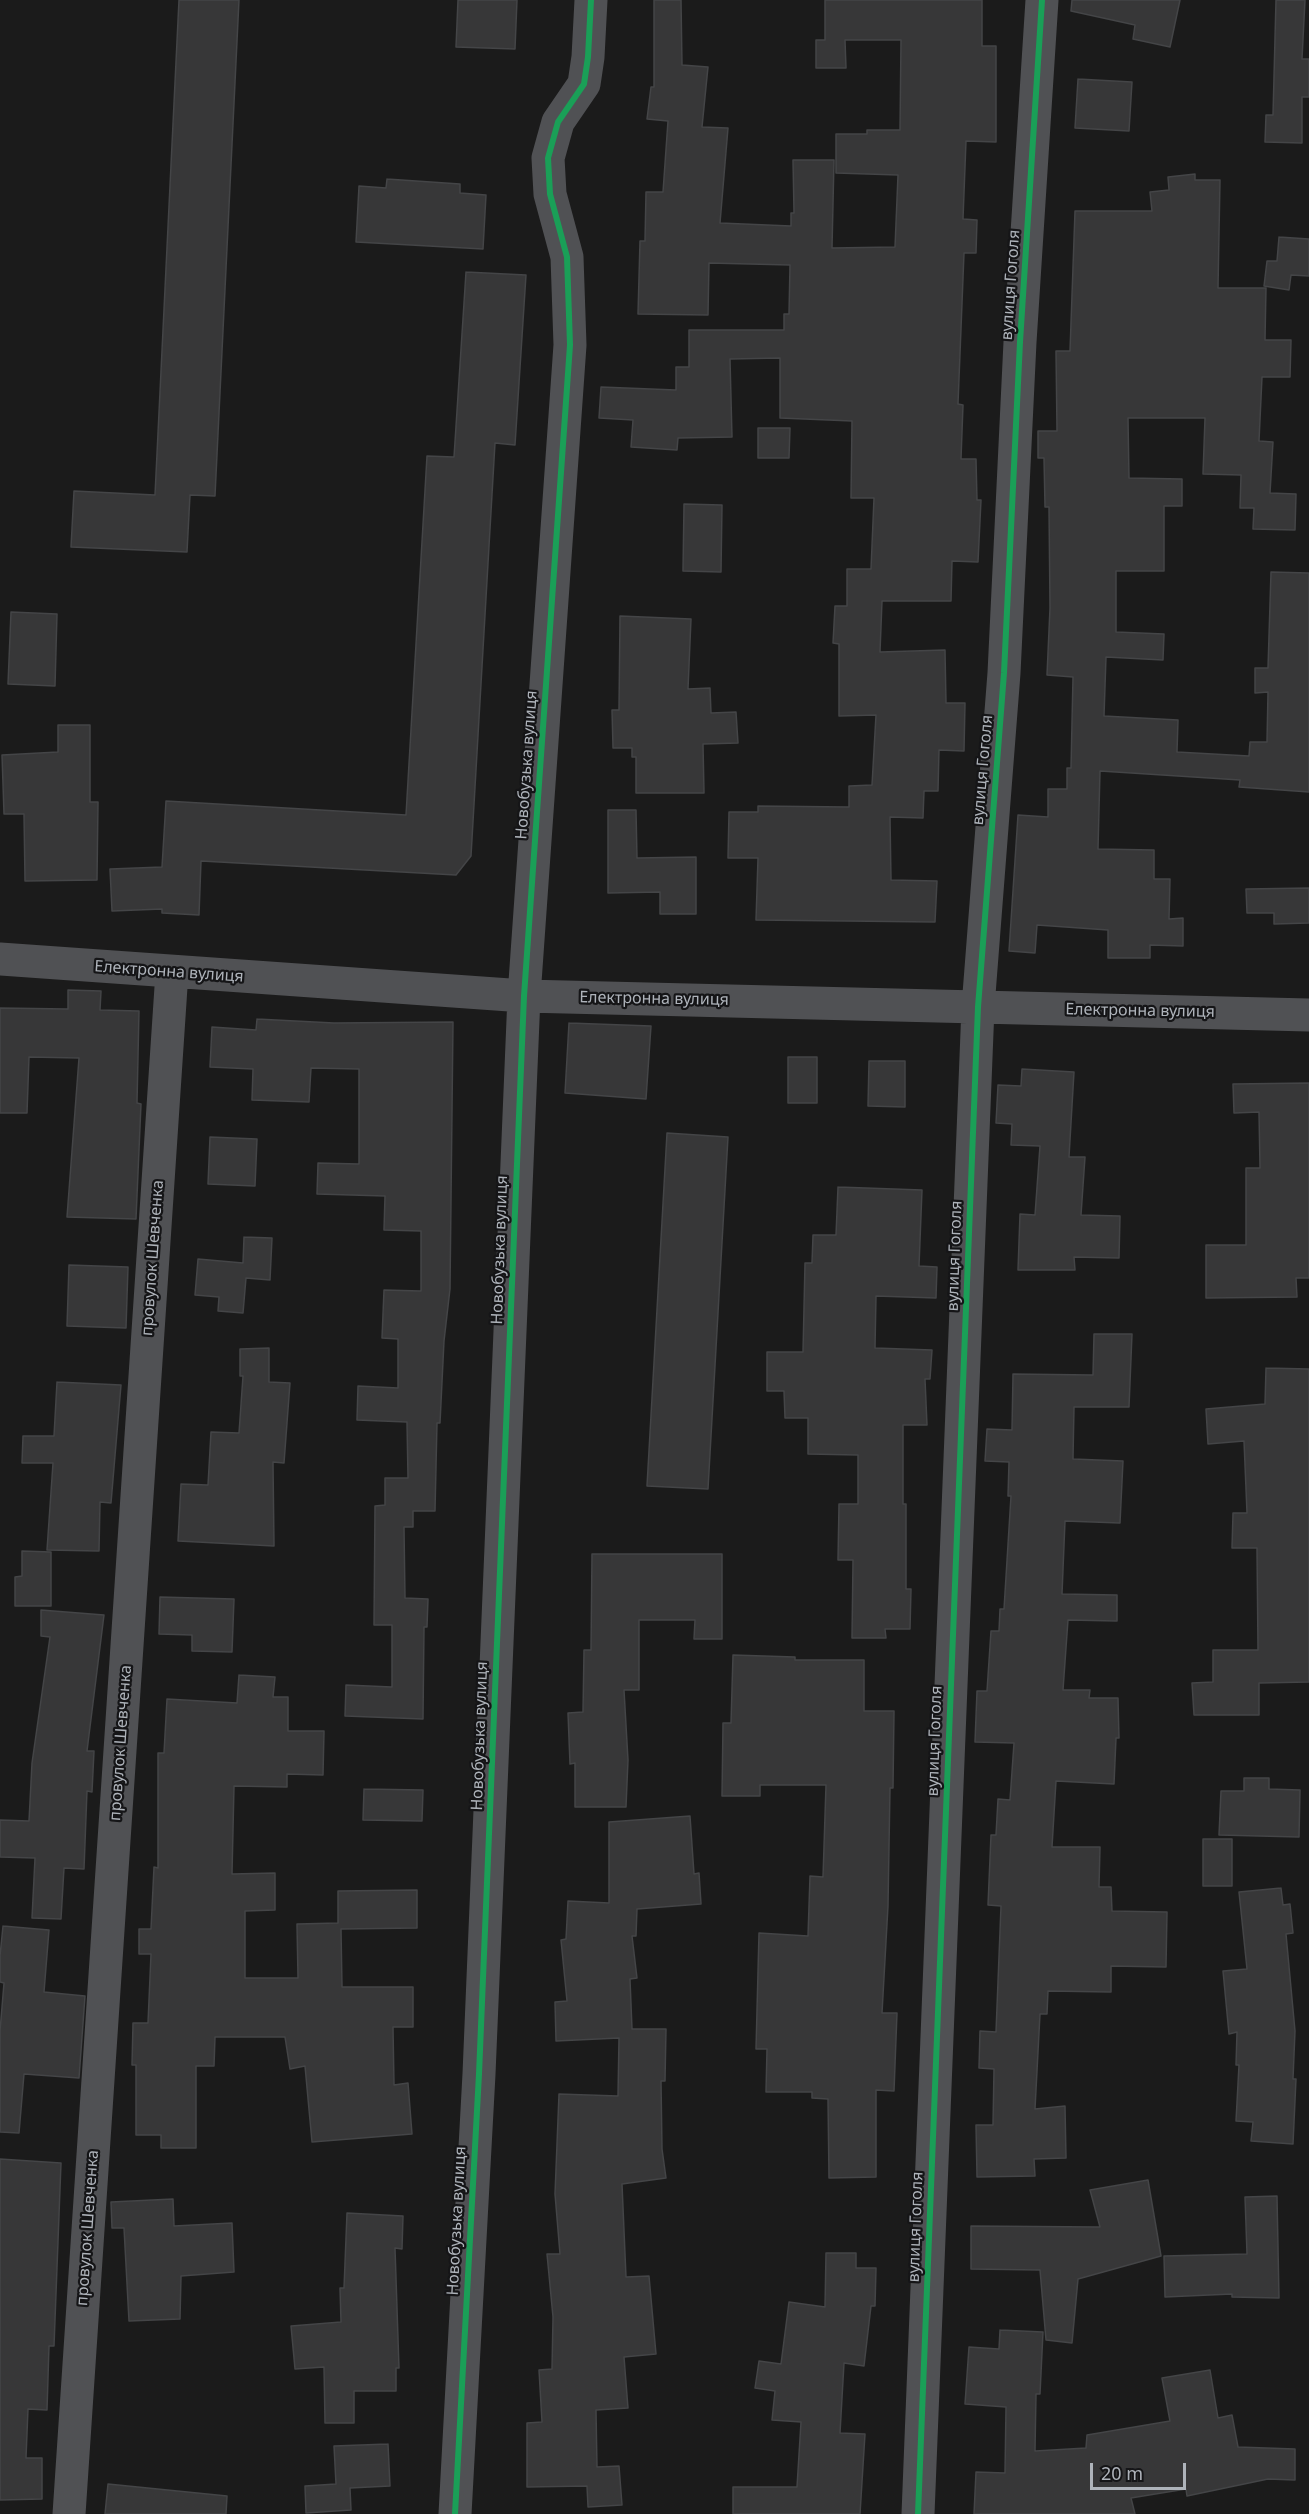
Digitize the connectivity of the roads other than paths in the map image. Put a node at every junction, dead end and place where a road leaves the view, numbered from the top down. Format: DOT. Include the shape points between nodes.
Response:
graph roads {
  1 [pos="591,0"];
  2 [pos="1042,0"];
  3 [pos="0,959"];
  4 [pos="172,972"];
  5 [pos="524,996"];
  6 [pos="978,1007"];
  7 [pos="1309,1014"];
  8 [pos="69,2514"];
  9 [pos="455,2514"];
  10 [pos="918,2514"];
  1 -- 5 [label="street, Новобузька вулиця" via="584,84 558,122 548,158 550,194 567,258 570,345"];
  2 -- 6 [label="street, вулиця Гоголя" via="1020,342 1005,673"];
  3 -- 4 [label="street, Електронна вулиця"];
  4 -- 5 [label="street, Електронна вулиця"];
  4 -- 8 [label="street, провулок Шевченка"];
  5 -- 6 [label="street, Електронна вулиця"];
  5 -- 9 [label="street, Новобузька вулиця" via="479,2074"];
  6 -- 7 [label="street, Електронна вулиця"];
  6 -- 10 [label="street, вулиця Гоголя"];
}
